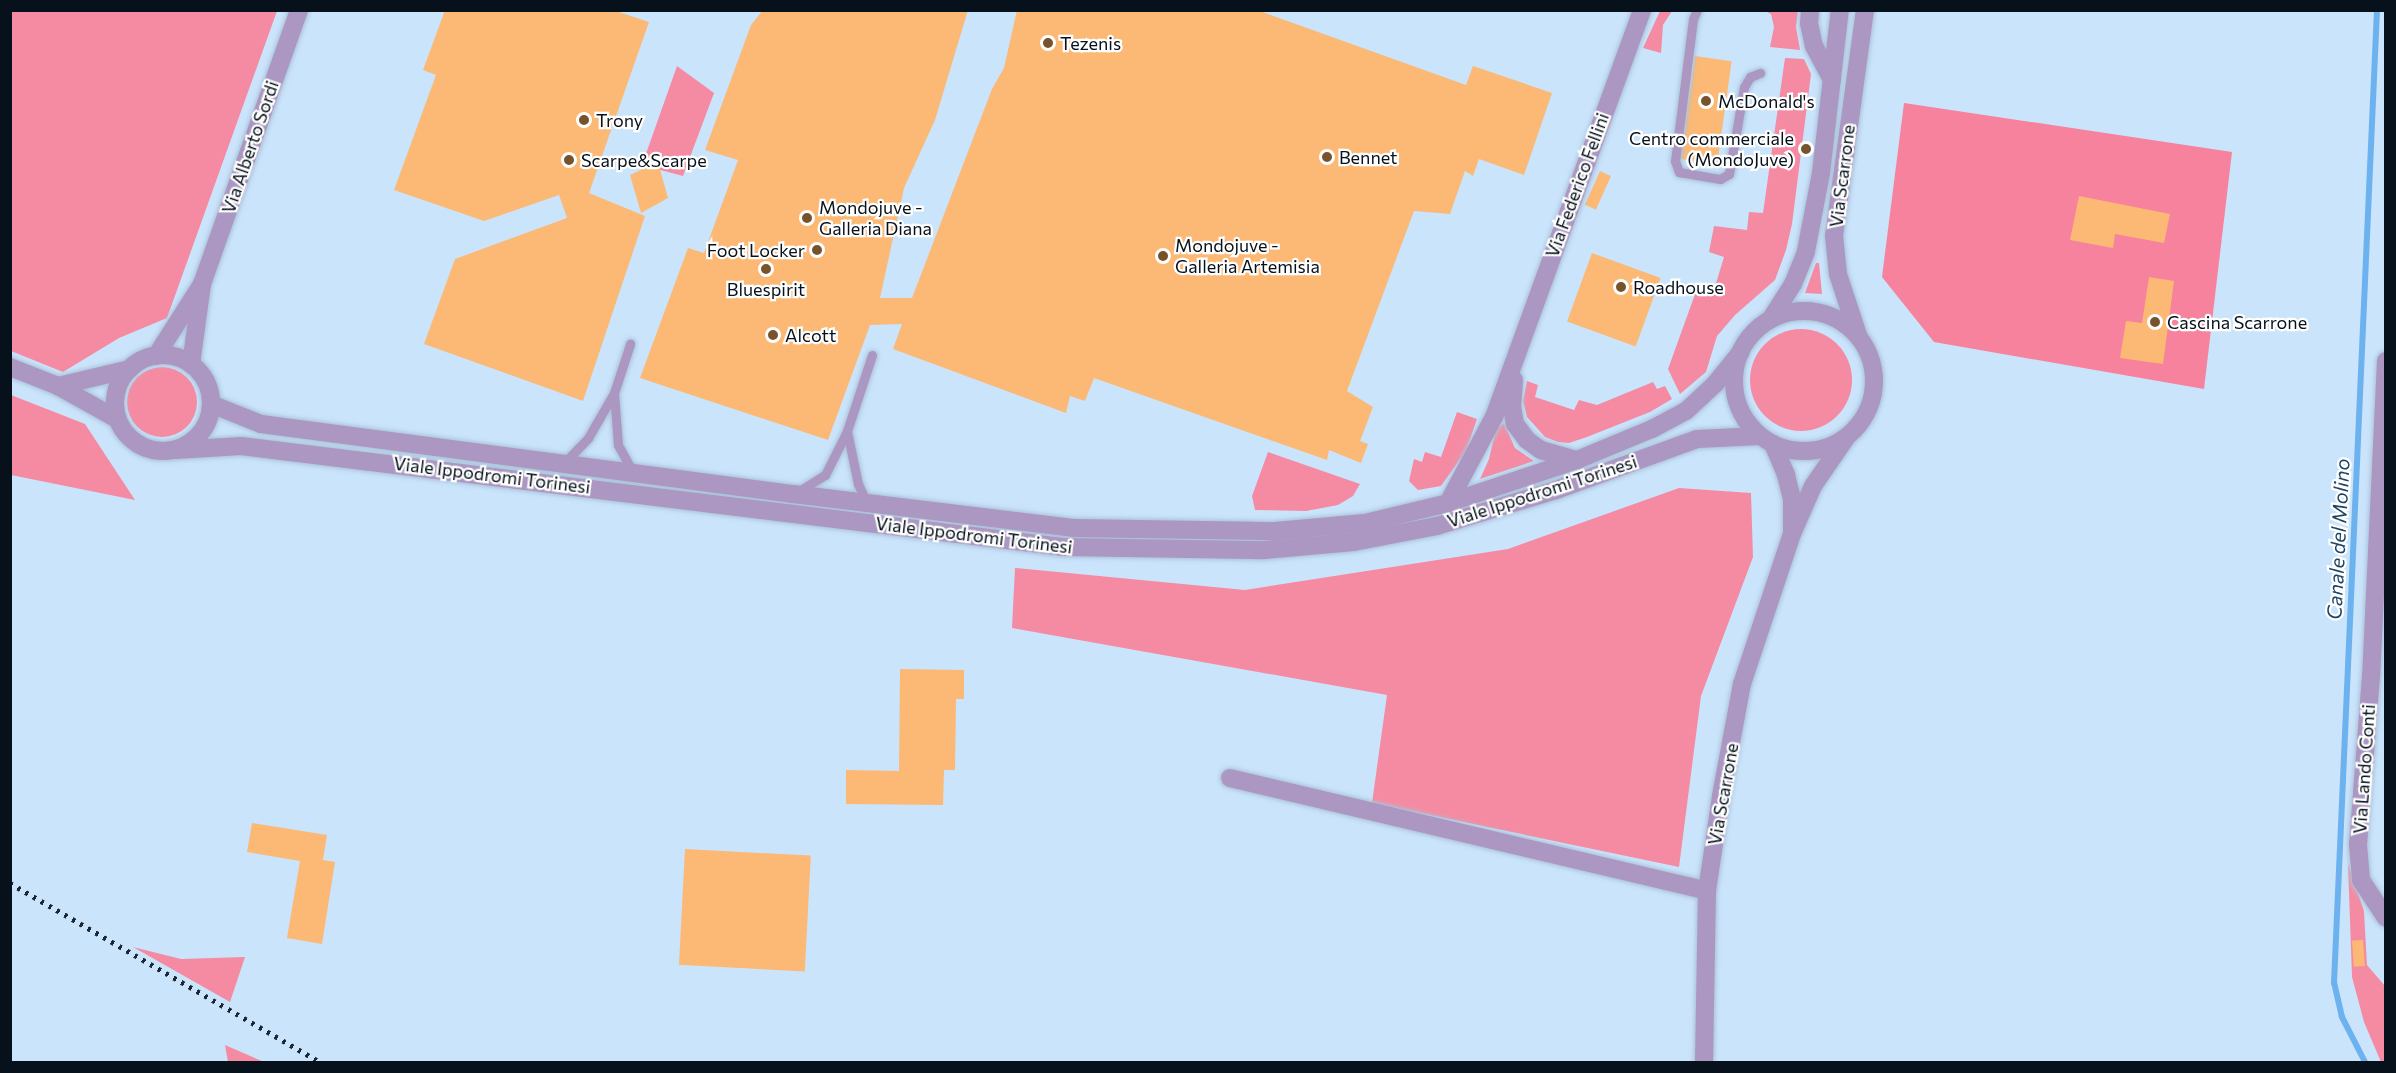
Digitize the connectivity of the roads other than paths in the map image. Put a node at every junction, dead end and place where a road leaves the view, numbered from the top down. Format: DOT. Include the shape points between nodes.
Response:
graph roads {
  1 [pos="299,10"];
  2 [pos="1642,10"];
  3 [pos="1697,10"];
  4 [pos="1810,10"];
  5 [pos="1840,10"];
  6 [pos="1865,10"];
  7 [pos="1760,74"];
  8 [pos="1832,80"];
  9 [pos="202,284"];
  10 [pos="1770,320"];
  11 [pos="1860,339"];
  12 [pos="630,344"];
  13 [pos="1740,353"];
  14 [pos="156,356"];
  15 [pos="872,356"];
  16 [pos="1515,361"];
  17 [pos="2385,361"];
  18 [pos="191,364"];
  19 [pos="10,367"];
  20 [pos="130,369"];
  21 [pos="58,386"];
  22 [pos="615,393"];
  23 [pos="2385,394"];
  24 [pos="211,404"];
  25 [pos="117,419"];
  26 [pos="847,431"];
  27 [pos="1846,438"];
  28 [pos="1766,440"];
  29 [pos="177,450"];
  30 [pos="1577,460"];
  31 [pos="564,463"];
  32 [pos="633,472"];
  33 [pos="793,494"];
  34 [pos="866,501"];
  35 [pos="1448,503"];
  36 [pos="1792,534"];
  37 [pos="2378,679"];
  38 [pos="1230,778"];
  39 [pos="1707,891"];
  40 [pos="2385,918"];
  41 [pos="1704,1062"];
  1 -- 9 [label="street, Via Alberto Sordi"];
  2 -- 16 [label="street, Via Federico Fellini"];
  3 -- 7 [label="lane" via="1675,161 1678,172 1720,179 1729,174 1744,87 1750,77"];
  4 -- 8 [label="street" via="1814,46"];
  5 -- 8 [label="street, Via Scarrone"];
  6 -- 11 [label="street, Via Scarrone" via="1834,236 1838,274"];
  8 -- 10 [label="street, Via Scarrone" via="1821,173 1806,251 1793,284"];
  9 -- 14 [label="street, Via Alberto Sordi"];
  9 -- 18 [label="street, Via Alberto Sordi"];
  10 -- 11 [label="street" via="1808,311 1828,315"];
  10 -- 13 [label="street" via="1752,334"];
  11 -- 27 [label="street" via="1870,359 1873,391 1861,422"];
  12 -- 22 [label="lane"];
  13 -- 28 [label="street" via="1734,375 1736,398 1745,419"];
  13 -- 30 [label="street, Viale Ippodromi Torinesi" via="1686,411"];
  14 -- 18 [label="street" via="177,357"];
  14 -- 20 [label="street" via="147,357"];
  15 -- 26 [label="lane"];
  16 -- 30 [label="street, Via Federico Fellini" via="1515,424 1541,450"];
  16 -- 35 [label="street, Via Federico Fellini" via="1488,431"];
  17 -- 23 [label="street, Via Lando Conti"];
  18 -- 24 [label="street" via="202,375"];
  19 -- 21 [label="street"];
  20 -- 21 [label="street"];
  20 -- 25 [label="street" via="116,389"];
  21 -- 25 [label="street"];
  22 -- 31 [label="lane" via="588,438"];
  22 -- 32 [label="lane" via="618,445"];
  23 -- 37 [label="street, Via Lando Conti"];
  24 -- 29 [label="street" via="201,433"];
  24 -- 31 [label="street, Viale Ippodromi Torinesi" via="261,424"];
  25 -- 29 [label="street" via="124,432 141,446 162,452"];
  26 -- 33 [label="lane" via="825,475"];
  26 -- 34 [label="lane" via="858,484"];
  27 -- 28 [label="street" via="1810,451 1791,450"];
  27 -- 36 [label="street, Via Scarrone" via="1813,486"];
  28 -- 29 [label="street, Viale Ippodromi Torinesi" via="1696,439 1556,490 1437,526 1354,542 1264,550 1062,547 241,446"];
  28 -- 36 [label="street, Via Scarrone" via="1786,475 1792,499"];
  30 -- 35 [label="street, Viale Ippodromi Torinesi"];
  31 -- 32 [label="street, Viale Ippodromi Torinesi"];
  32 -- 33 [label="street, Viale Ippodromi Torinesi"];
  33 -- 34 [label="street, Viale Ippodromi Torinesi"];
  34 -- 35 [label="street, Viale Ippodromi Torinesi" via="1073,528 1275,531 1365,523"];
  36 -- 39 [label="street, Via Scarrone" via="1742,684"];
  37 -- 40 [label="street, Via Lando Conti" via="2358,845 2361,880"];
  38 -- 39 [label="street"];
  39 -- 41 [label="street, Via Scarrone"];
}
